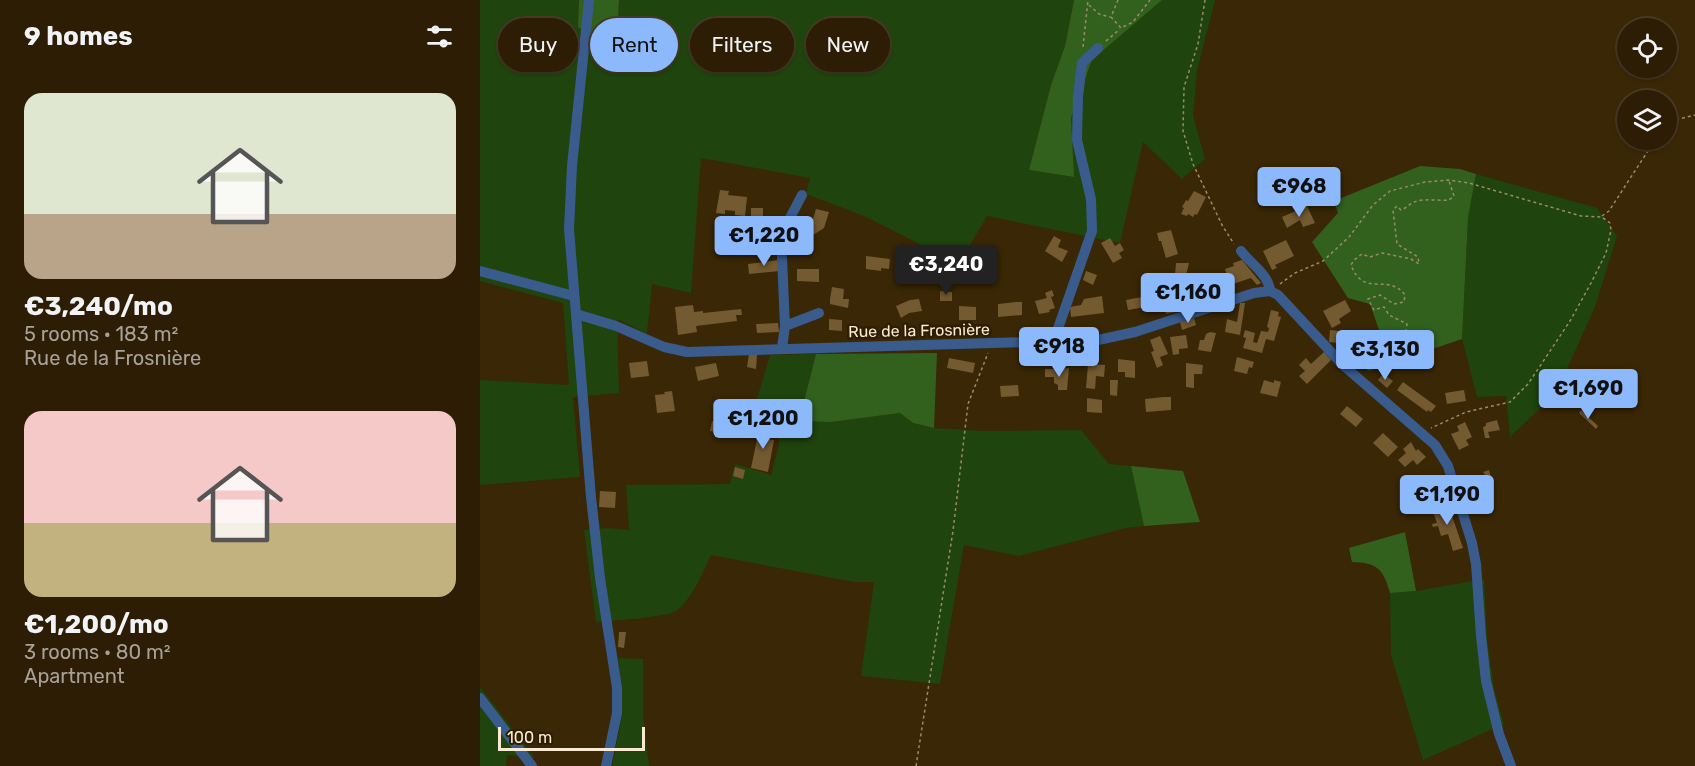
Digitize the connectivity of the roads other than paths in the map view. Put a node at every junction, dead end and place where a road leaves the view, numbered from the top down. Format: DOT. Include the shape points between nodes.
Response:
graph roads {
  1 [pos="589,0"];
  2 [pos="1098,48"];
  3 [pos="802,195"];
  4 [pos="1241,251"];
  5 [pos="480,271"];
  6 [pos="1270,291"];
  7 [pos="573,296"];
  8 [pos="819,313"];
  9 [pos="576,314"];
  10 [pos="785,326"];
  11 [pos="1054,340"];
  12 [pos="782,348"];
  13 [pos="480,698"];
  14 [pos="532,766"];
  15 [pos="606,766"];
  16 [pos="1510,766"];
  1 -- 7 [label="street" via="572,166 569,229"];
  2 -- 11 [label="street" via="1082,63 1078,97 1077,140 1091,199 1092,231"];
  3 -- 10 [label="street" via="781,235"];
  4 -- 6 [label="street" via="1265,276"];
  5 -- 7 [label="street"];
  6 -- 11 [label="street, Rue de la Frosnière" via="1135,332 1098,339"];
  6 -- 16 [label="street" via="1284,300 1343,365 1422,433 1448,466 1472,543 1486,681"];
  7 -- 9 [label="street"];
  8 -- 10 [label="street"];
  9 -- 12 [label="street, Rue de la Frosnière" via="687,352"];
  9 -- 15 [label="street" via="591,497 617,688 617,713"];
  10 -- 12 [label="street"];
  11 -- 12 [label="street, Rue de la Frosnière"];
  13 -- 14 [label="street"];
}
